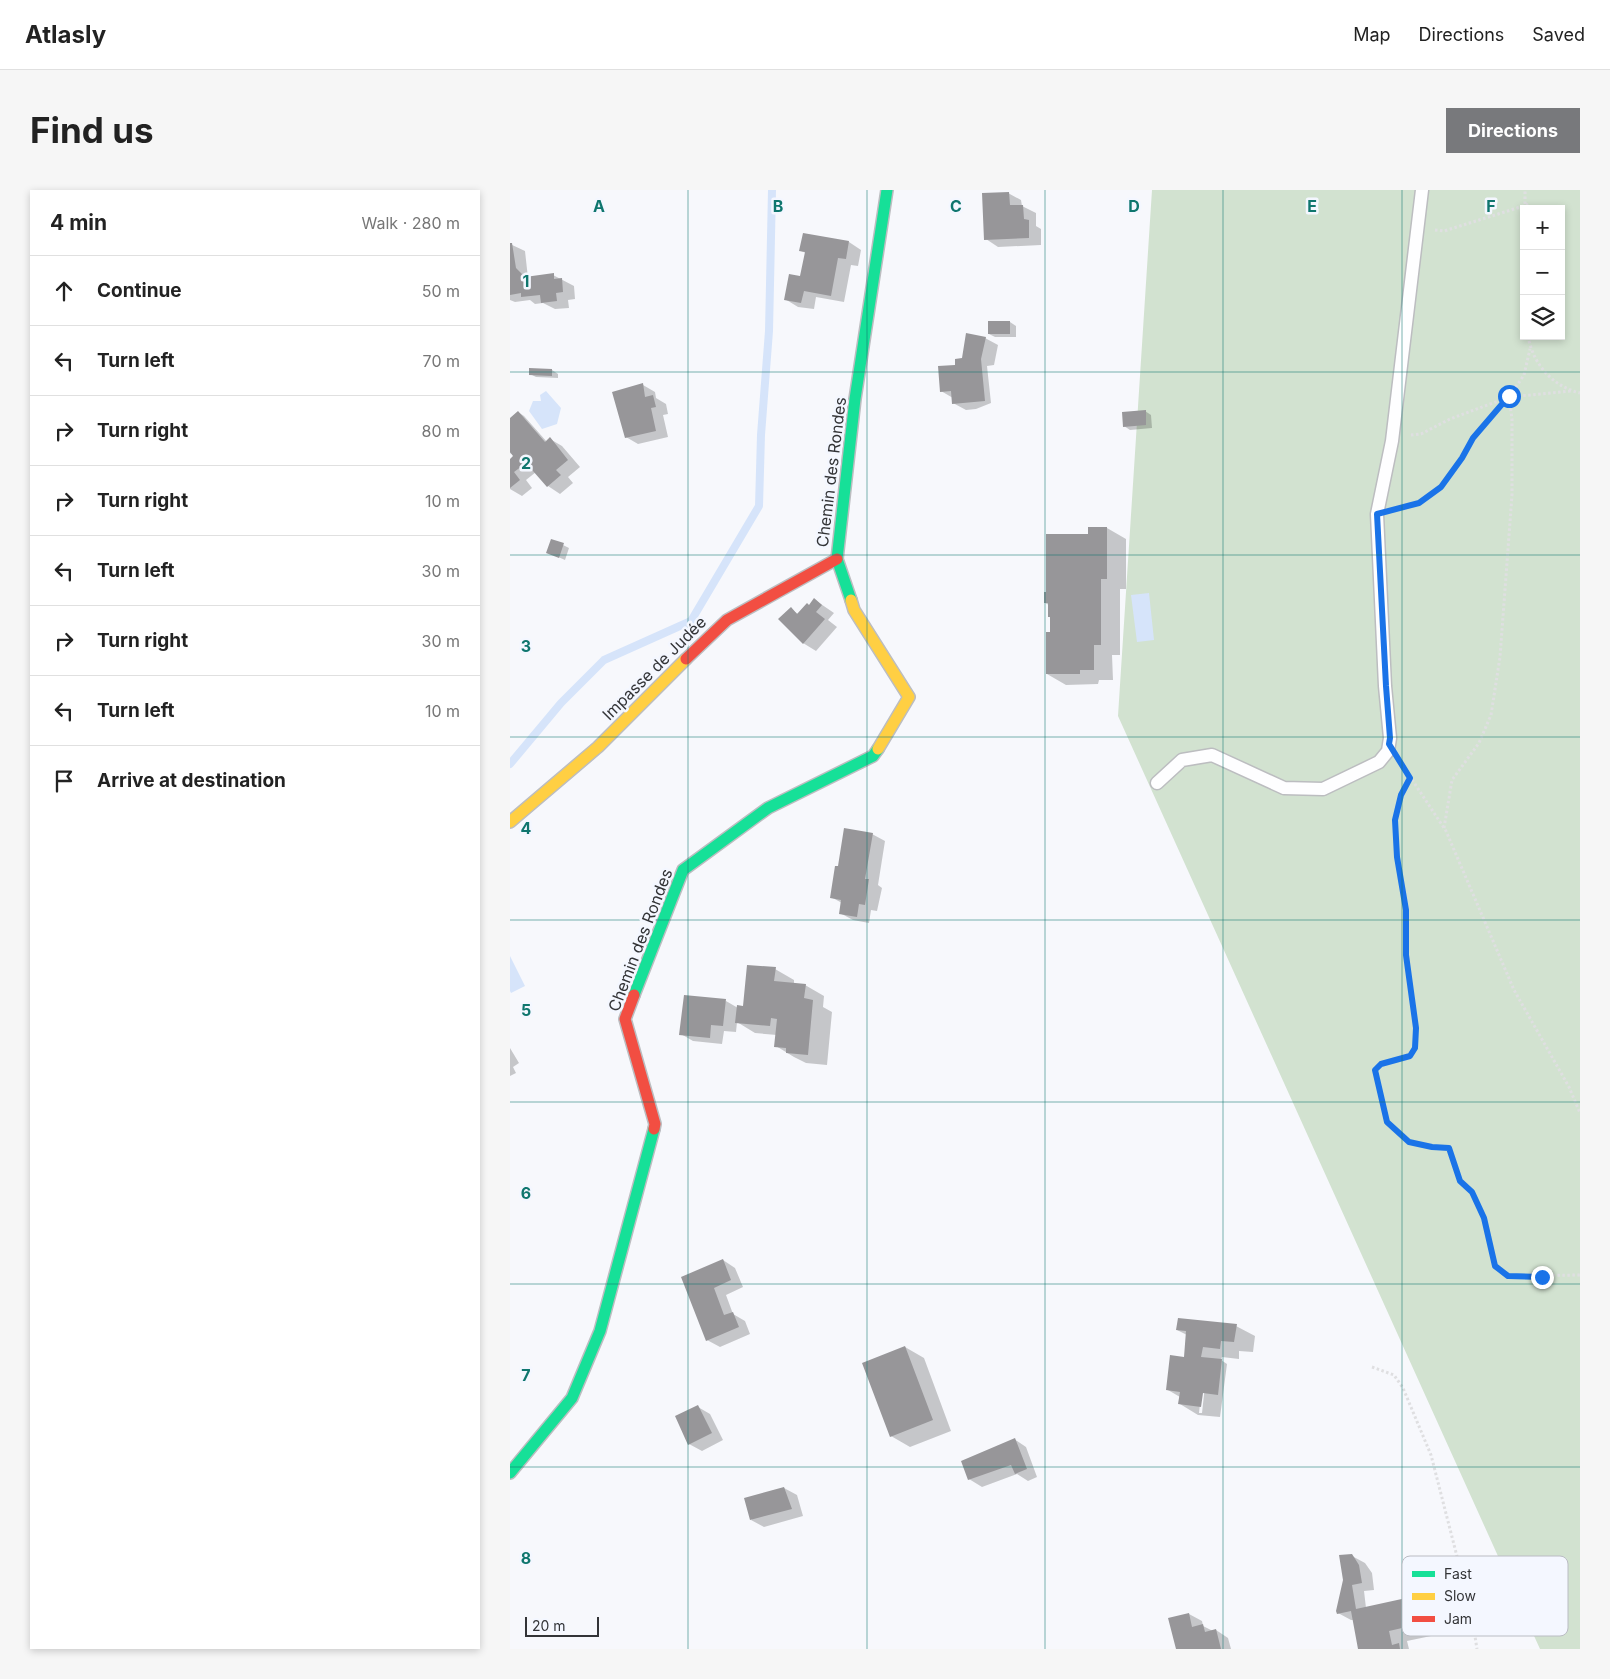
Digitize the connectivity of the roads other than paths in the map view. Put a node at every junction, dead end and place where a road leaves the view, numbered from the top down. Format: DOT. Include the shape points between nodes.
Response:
graph roads {
  1 [pos="886,190"];
  2 [pos="1422,190"];
  3 [pos="837,559"];
  4 [pos="1157,783"];
  5 [pos="510,822"];
  6 [pos="510,1472"];
  1 -- 3 [label="street, Chemin des Rondes" via="855,399"];
  2 -- 4 [label="lane" via="1392,435 1377,514 1390,738 1388,751 1379,762 1323,789 1284,788 1212,755 1182,760"];
  3 -- 5 [label="street, Impasse de Judée" via="726,620 598,747"];
  3 -- 6 [label="street, Chemin des Rondes" via="854,610 909,698 873,756 768,808 683,870 625,1019 655,1124 600,1331 572,1398"];
}
